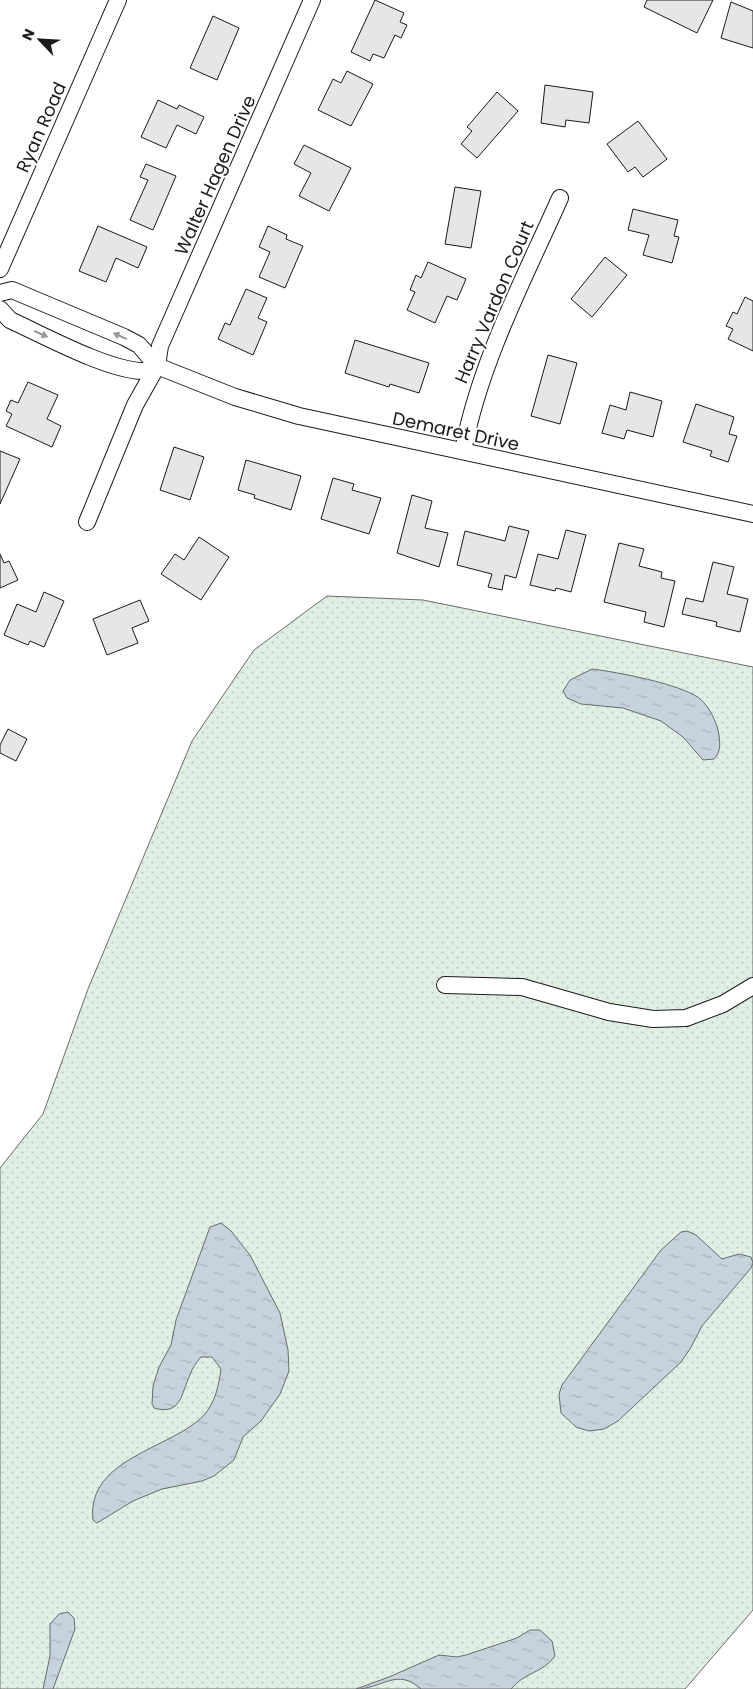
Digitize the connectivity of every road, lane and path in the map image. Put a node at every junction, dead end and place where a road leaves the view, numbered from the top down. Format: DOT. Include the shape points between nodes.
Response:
graph roads {
  1 [pos="118,0"];
  2 [pos="312,0"];
  3 [pos="560,198"];
  4 [pos="0,270"];
  5 [pos="0,293"];
  6 [pos="0,309"];
  7 [pos="157,366"];
  8 [pos="464,451"];
  9 [pos="753,514"];
  10 [pos="87,522"];
  11 [pos="445,985"];
  12 [pos="753,986"];
  1 -- 4 [label="street, Ryan Road"];
  2 -- 7 [label="street, Walter Hagen Drive" via="160,346"];
  3 -- 8 [label="street, Harry Vardon Court" via="486,366"];
  7 -- 5 [label="street, Demaret Drive, one-way" via="139,344 124,337 12,290"];
  6 -- 7 [label="street, one-way" via="10,320 104,362 145,372"];
  7 -- 8 [label="street, Demaret Drive" via="235,397 299,416"];
  7 -- 10 [label="street, Walter Hagen Drive" via="135,405"];
  8 -- 9 [label="street, Demaret Drive"];
  11 -- 12 [label="street" via="522,987 609,1012 653,1019 686,1018 723,1004"];
}
